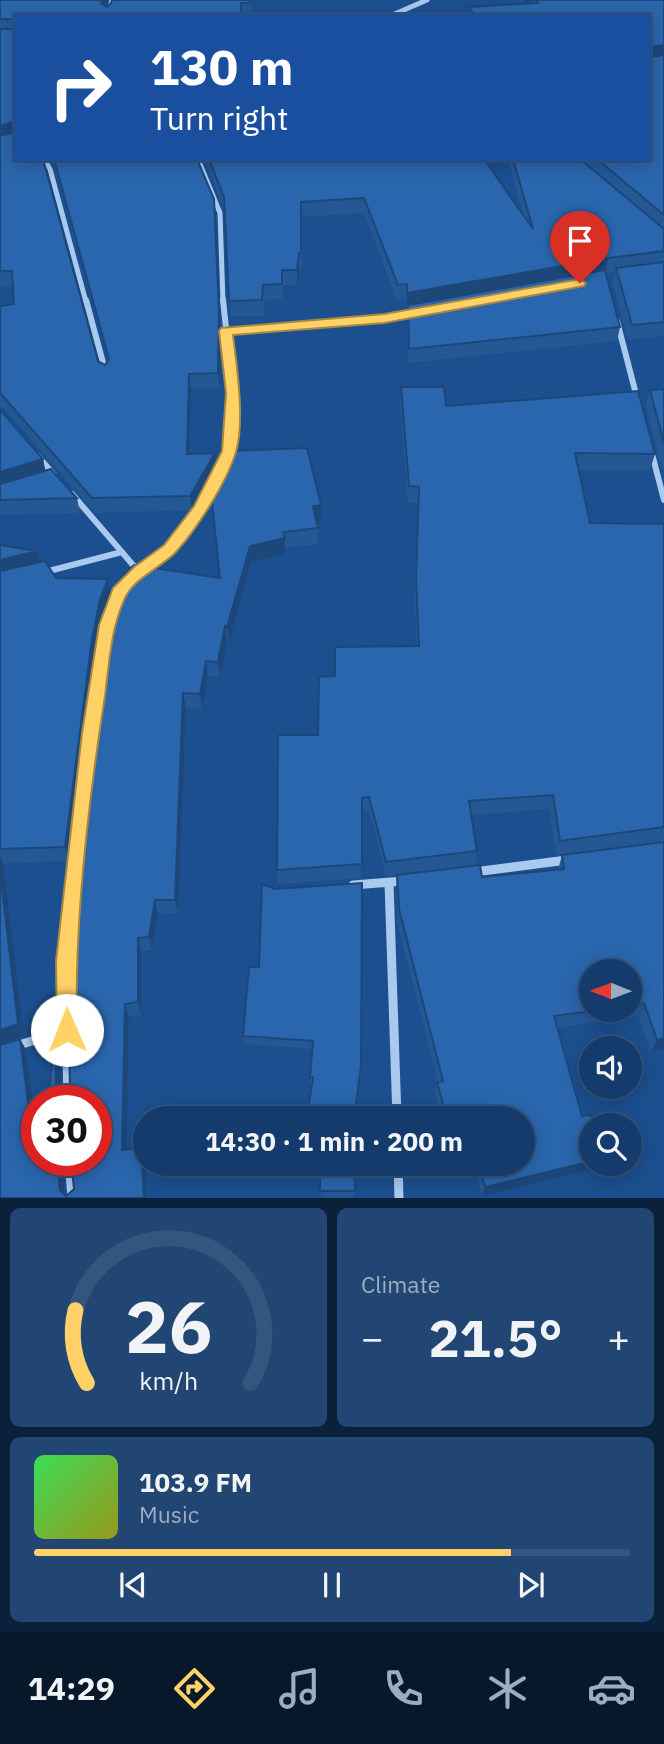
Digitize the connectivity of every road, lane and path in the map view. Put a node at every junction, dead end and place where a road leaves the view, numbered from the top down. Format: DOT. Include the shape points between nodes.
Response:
graph roads {
  1 [pos="427,0"];
  2 [pos="395,14"];
  3 [pos="45,161"];
  4 [pos="199,161"];
  5 [pos="421,311"];
  6 [pos="617,317"];
  7 [pos="226,331"];
  8 [pos="106,375"];
  9 [pos="640,409"];
  10 [pos="650,448"];
  11 [pos="32,449"];
  12 [pos="223,462"];
  13 [pos="56,477"];
  14 [pos="45,480"];
  15 [pos="212,486"];
  16 [pos="664,500"];
  17 [pos="122,552"];
  18 [pos="37,574"];
  19 [pos="99,679"];
  20 [pos="578,859"];
  21 [pos="470,872"];
  22 [pos="416,879"];
  23 [pos="389,883"];
  24 [pos="339,887"];
  25 [pos="67,1030"];
  26 [pos="0,1051"];
  27 [pos="68,1085"];
  28 [pos="397,1106"];
  29 [pos="70,1176"];
  30 [pos="398,1176"];
  31 [pos="72,1198"];
  32 [pos="399,1198"];
  1 -- 2 [label="street"];
  3 -- 8 [label="street"];
  4 -- 7 [label="street" via="219,213"];
  5 -- 7 [label="street" via="343,323"];
  6 -- 9 [label="street"];
  7 -- 12 [label="street" via="233,393 229,451"];
  10 -- 16 [label="street"];
  11 -- 13 [label="street"];
  13 -- 14 [label="street"];
  13 -- 17 [label="street"];
  15 -- 17 [label="street" via="170,549 136,575"];
  17 -- 18 [label="street"];
  19 -- 25 [label="street" via="65,961"];
  20 -- 21 [label="street"];
  22 -- 23 [label="street"];
  23 -- 24 [label="street"];
  23 -- 28 [label="street"];
  25 -- 26 [label="street"];
  25 -- 27 [label="street"];
  29 -- 31 [label="street"];
  30 -- 32 [label="street"];
}
